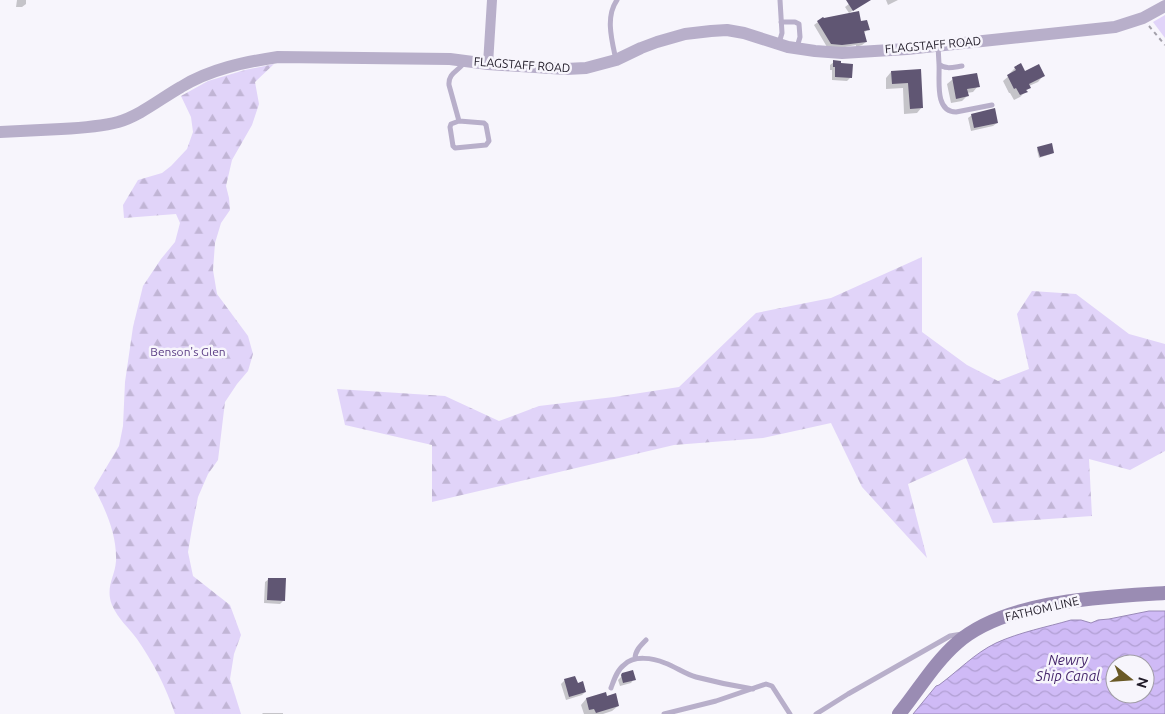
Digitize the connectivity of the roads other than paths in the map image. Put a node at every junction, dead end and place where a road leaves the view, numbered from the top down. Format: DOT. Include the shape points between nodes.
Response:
graph roads {
  1 [pos="492,0"];
  2 [pos="617,0"];
  3 [pos="780,0"];
  4 [pos="1165,6"];
  5 [pos="781,22"];
  6 [pos="779,44"];
  7 [pos="938,45"];
  8 [pos="797,48"];
  9 [pos="616,60"];
  10 [pos="465,61"];
  11 [pos="488,64"];
  12 [pos="939,64"];
  13 [pos="962,66"];
  14 [pos="992,105"];
  15 [pos="459,121"];
  16 [pos="0,132"];
  17 [pos="1165,594"];
  18 [pos="968,634"];
  19 [pos="646,640"];
  20 [pos="635,660"];
  21 [pos="611,688"];
  22 [pos="753,688"];
  23 [pos="664,714"];
  24 [pos="790,714"];
  25 [pos="816,714"];
  26 [pos="899,714"];
  1 -- 11 [label="street"];
  2 -- 9 [label="lane" via="610,21"];
  3 -- 5 [label="lane"];
  4 -- 7 [label="street, FLAGSTAFF ROAD" via="1143,18 1115,27"];
  5 -- 6 [label="lane"];
  5 -- 8 [label="lane" via="799,24"];
  6 -- 8 [label="street, FLAGSTAFF ROAD"];
  6 -- 9 [label="street, FLAGSTAFF ROAD" via="744,33 711,31 657,42"];
  7 -- 8 [label="street, FLAGSTAFF ROAD" via="842,53"];
  7 -- 12 [label="lane"];
  9 -- 11 [label="street, FLAGSTAFF ROAD" via="586,68 566,69"];
  10 -- 11 [label="street, FLAGSTAFF ROAD"];
  10 -- 15 [label="lane" via="449,79"];
  10 -- 16 [label="street, FLAGSTAFF ROAD" via="256,60 200,77 134,116 117,122 90,127"];
  12 -- 13 [label="lane" via="942,67"];
  12 -- 14 [label="lane" via="940,98 947,110 956,112"];
  15 -- 15 [label="lane" via="484,123 488,144 455,148 450,127"];
  17 -- 18 [label="main road, FATHOM LINE" via="1101,597 1036,608 1007,616"];
  18 -- 25 [label="lane" via="950,636"];
  18 -- 26 [label="main road, FATHOM LINE" via="943,658"];
  19 -- 20 [label="lane" via="636,651"];
  20 -- 21 [label="lane" via="624,664"];
  20 -- 22 [label="lane" via="665,663 695,677"];
  22 -- 23 [label="lane" via="716,702"];
  22 -- 24 [label="lane" via="770,684"];
}
